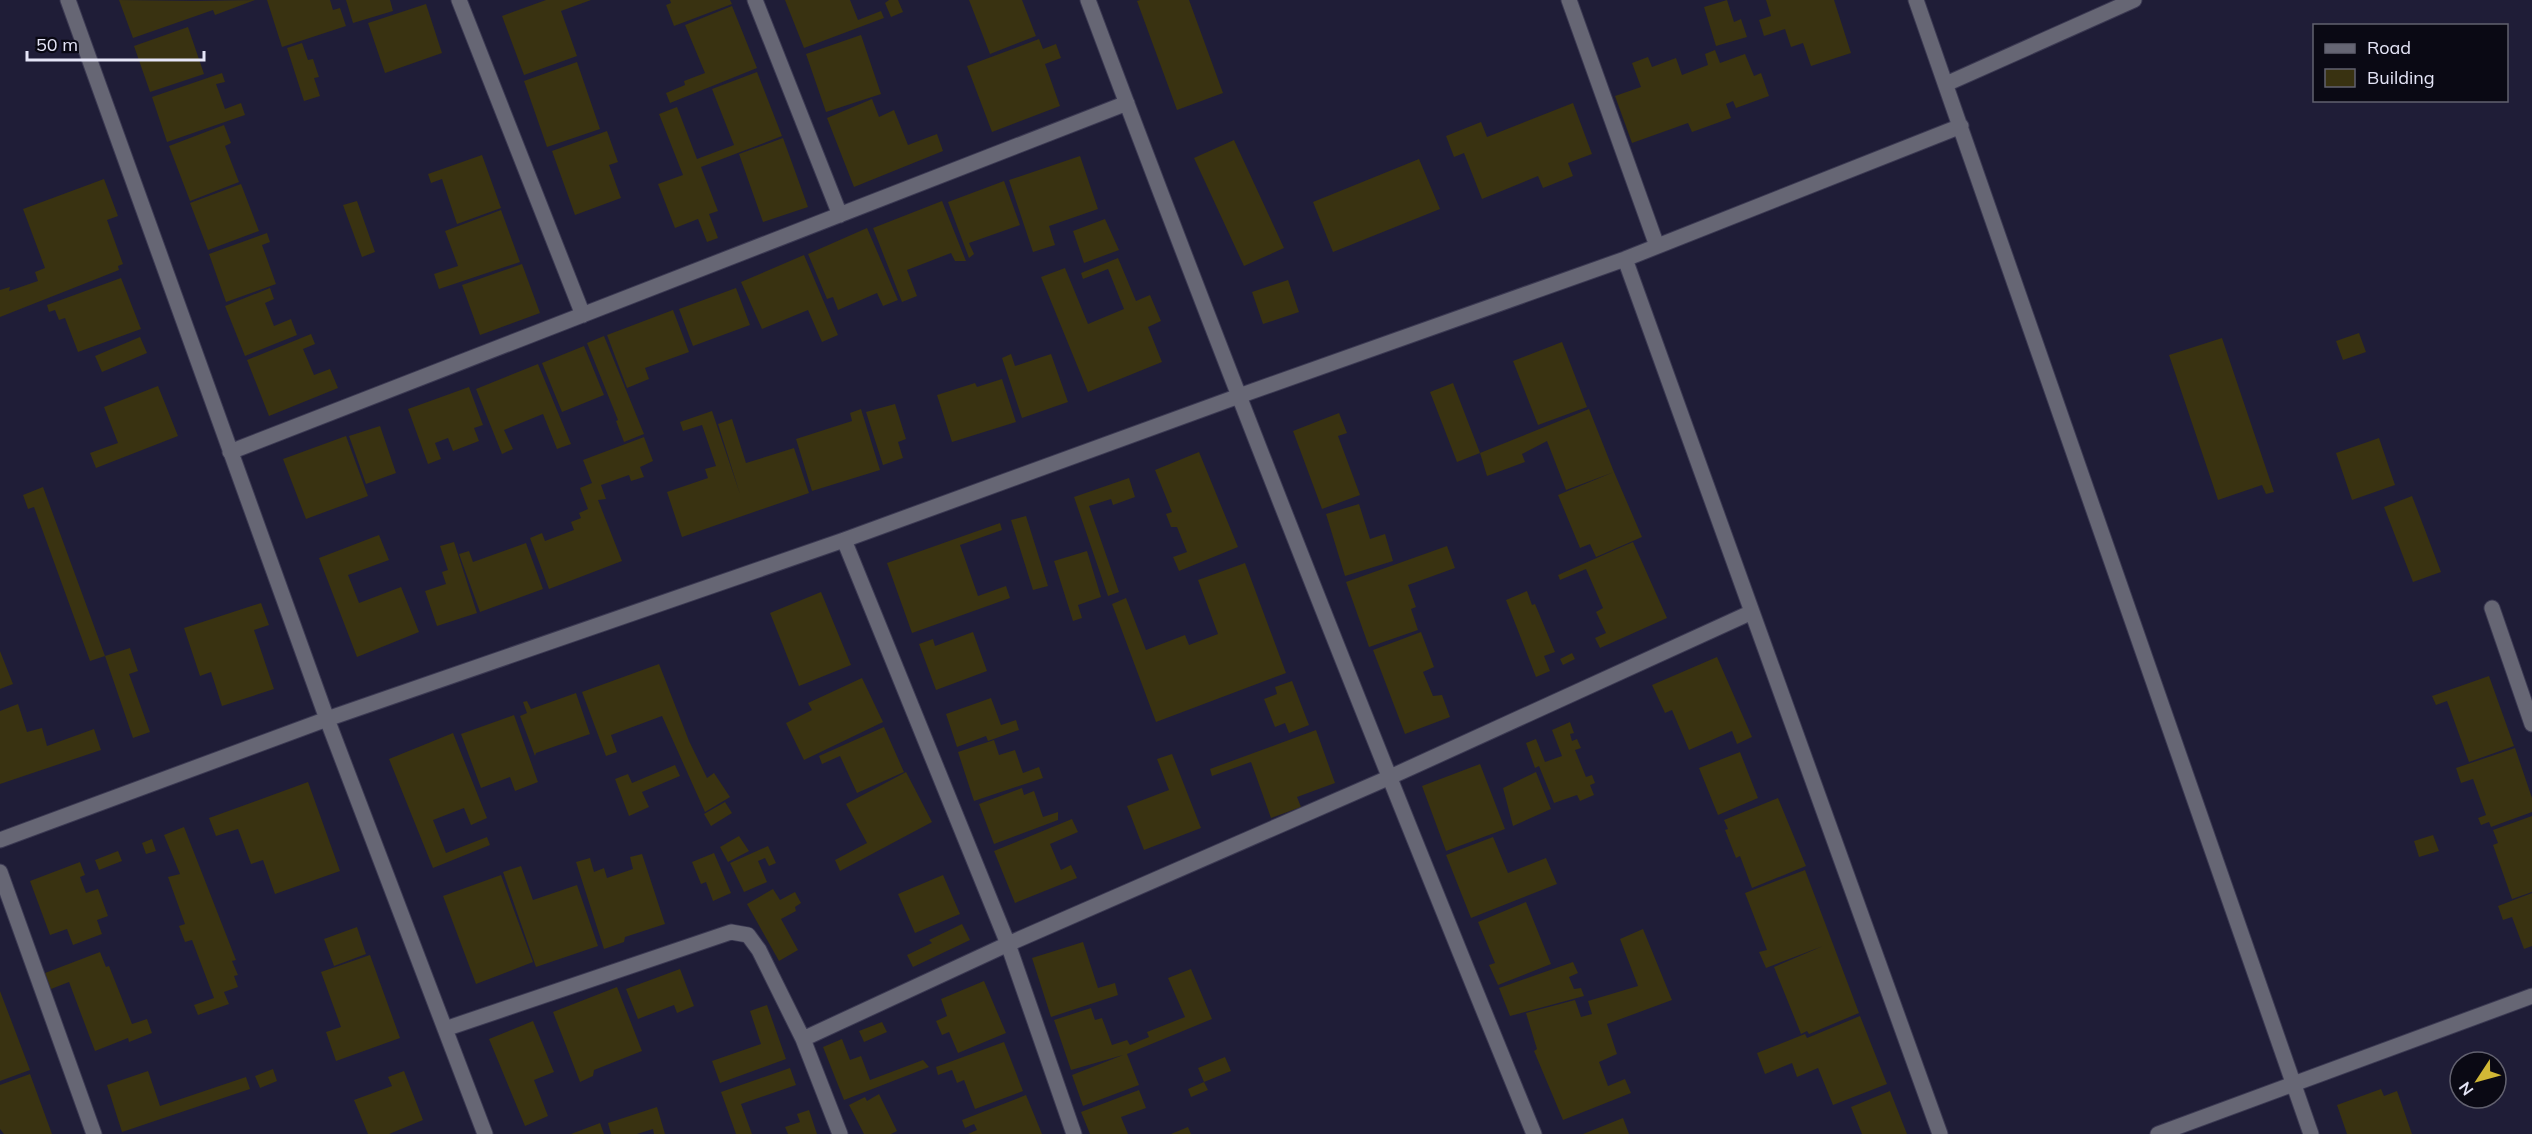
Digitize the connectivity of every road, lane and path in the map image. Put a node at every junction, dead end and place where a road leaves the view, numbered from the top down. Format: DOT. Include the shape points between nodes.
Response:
graph roads {
  1 [pos="68,0"];
  2 [pos="459,0"];
  3 [pos="755,0"];
  4 [pos="1088,0"];
  5 [pos="1569,0"];
  6 [pos="1916,0"];
  7 [pos="2134,0"];
  8 [pos="1946,84"];
  9 [pos="1126,103"];
  10 [pos="1961,126"];
  11 [pos="840,215"];
  12 [pos="1657,246"];
  13 [pos="1625,259"];
  14 [pos="583,315"];
  15 [pos="1239,396"];
  16 [pos="230,452"];
  17 [pos="844,540"];
  18 [pos="2492,608"];
  19 [pos="1752,612"];
  20 [pos="327,719"];
  21 [pos="2532,724"];
  22 [pos="1388,778"];
  23 [pos="0,840"];
  24 [pos="0,872"];
  25 [pos="1008,944"];
  26 [pos="2532,996"];
  27 [pos="445,1029"];
  28 [pos="803,1039"];
  29 [pos="2293,1083"];
  30 [pos="94,1134"];
  31 [pos="485,1134"];
  32 [pos="840,1134"];
  33 [pos="1074,1134"];
  34 [pos="1534,1134"];
  35 [pos="1940,1134"];
  36 [pos="2158,1134"];
  37 [pos="2311,1134"];
  1 -- 16 [label="street"];
  2 -- 14 [label="street"];
  3 -- 11 [label="street"];
  4 -- 9 [label="street"];
  5 -- 12 [label="street"];
  6 -- 8 [label="street"];
  7 -- 8 [label="street"];
  8 -- 10 [label="street"];
  9 -- 11 [label="street"];
  9 -- 15 [label="street"];
  10 -- 12 [label="street"];
  10 -- 29 [label="street"];
  11 -- 14 [label="street"];
  12 -- 13 [label="street"];
  13 -- 15 [label="street"];
  13 -- 19 [label="street"];
  14 -- 16 [label="street"];
  15 -- 17 [label="street"];
  15 -- 22 [label="street"];
  16 -- 20 [label="street"];
  17 -- 20 [label="street"];
  17 -- 25 [label="street"];
  18 -- 21 [label="street"];
  19 -- 22 [label="street"];
  19 -- 35 [label="street"];
  20 -- 23 [label="street"];
  20 -- 27 [label="street"];
  22 -- 25 [label="street"];
  22 -- 34 [label="street"];
  24 -- 30 [label="street"];
  25 -- 28 [label="street"];
  25 -- 33 [label="street"];
  26 -- 29 [label="street"];
  27 -- 28 [label="street" via="731,932 748,935 759,950"];
  27 -- 31 [label="street"];
  28 -- 32 [label="street"];
  29 -- 36 [label="street"];
  29 -- 37 [label="street"];
}
